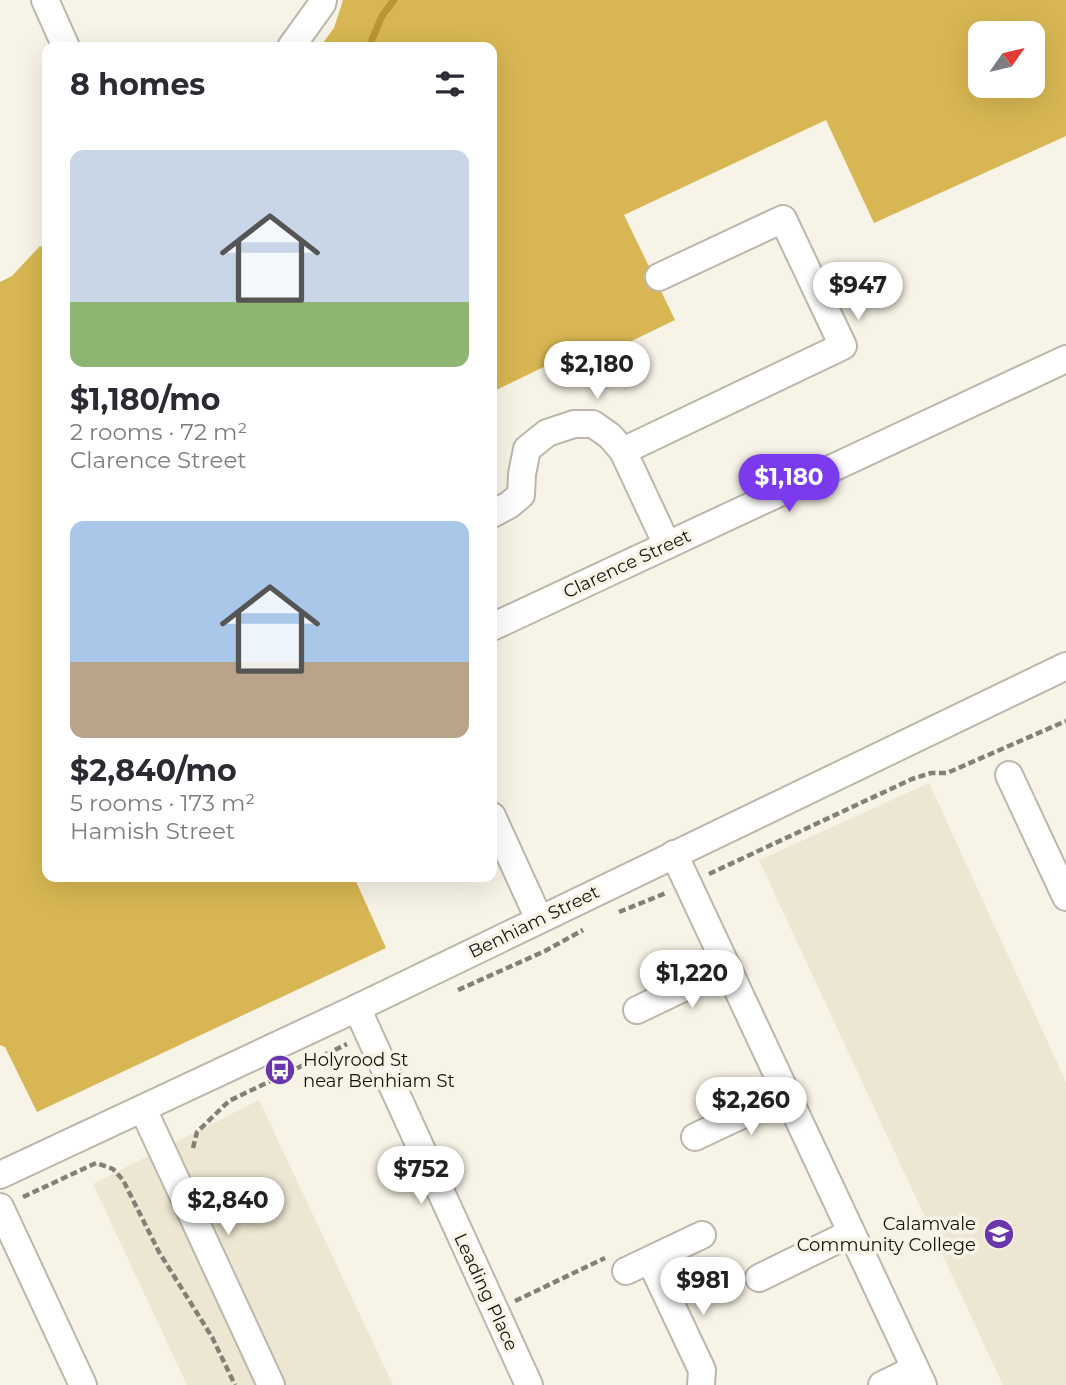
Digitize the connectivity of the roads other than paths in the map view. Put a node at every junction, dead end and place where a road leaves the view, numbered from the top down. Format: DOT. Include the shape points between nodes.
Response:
graph roads {
  1 [pos="45,0"];
  2 [pos="323,0"];
  3 [pos="64,42"];
  4 [pos="294,42"];
  5 [pos="659,276"];
  6 [pos="1066,359"];
  7 [pos="623,450"];
  8 [pos="497,511"];
  9 [pos="667,545"];
  10 [pos="497,624"];
  11 [pos="1065,669"];
  12 [pos="1009,775"];
  13 [pos="497,827"];
  14 [pos="674,854"];
  15 [pos="1066,897"];
  16 [pos="540,919"];
  17 [pos="727,967"];
  18 [pos="357,1008"];
  19 [pos="637,1010"];
  20 [pos="786,1094"];
  21 [pos="143,1109"];
  22 [pos="695,1137"];
  23 [pos="0,1175"];
  24 [pos="0,1208"];
  25 [pos="851,1233"];
  26 [pos="702,1235"];
  27 [pos="650,1260"];
  28 [pos="626,1271"];
  29 [pos="759,1278"];
  30 [pos="919,1377"];
  31 [pos="83,1385"];
  32 [pos="271,1385"];
  33 [pos="529,1385"];
  34 [pos="701,1385"];
  35 [pos="882,1385"];
  1 -- 3 [label="street"];
  2 -- 4 [label="street"];
  5 -- 7 [label="street" via="783,219 844,346"];
  6 -- 9 [label="street, Clarence Street"];
  7 -- 8 [label="street" via="593,424 574,424 547,433 527,449 521,495"];
  7 -- 9 [label="street"];
  9 -- 10 [label="street, Clarence Street"];
  11 -- 14 [label="street, Benhiam Street"];
  12 -- 15 [label="street"];
  13 -- 16 [label="street"];
  14 -- 16 [label="street, Benhiam Street"];
  14 -- 17 [label="street"];
  16 -- 18 [label="street, Benhiam Street"];
  17 -- 19 [label="street"];
  17 -- 20 [label="street"];
  18 -- 21 [label="street, Benhiam Street"];
  18 -- 33 [label="street, Leading Place"];
  20 -- 22 [label="street"];
  20 -- 25 [label="street"];
  21 -- 23 [label="street, Benhiam Street"];
  21 -- 32 [label="street"];
  24 -- 31 [label="street"];
  25 -- 29 [label="street"];
  25 -- 30 [label="street"];
  26 -- 27 [label="street"];
  27 -- 28 [label="street"];
  27 -- 34 [label="street" via="702,1370"];
  30 -- 35 [label="street"];
}
